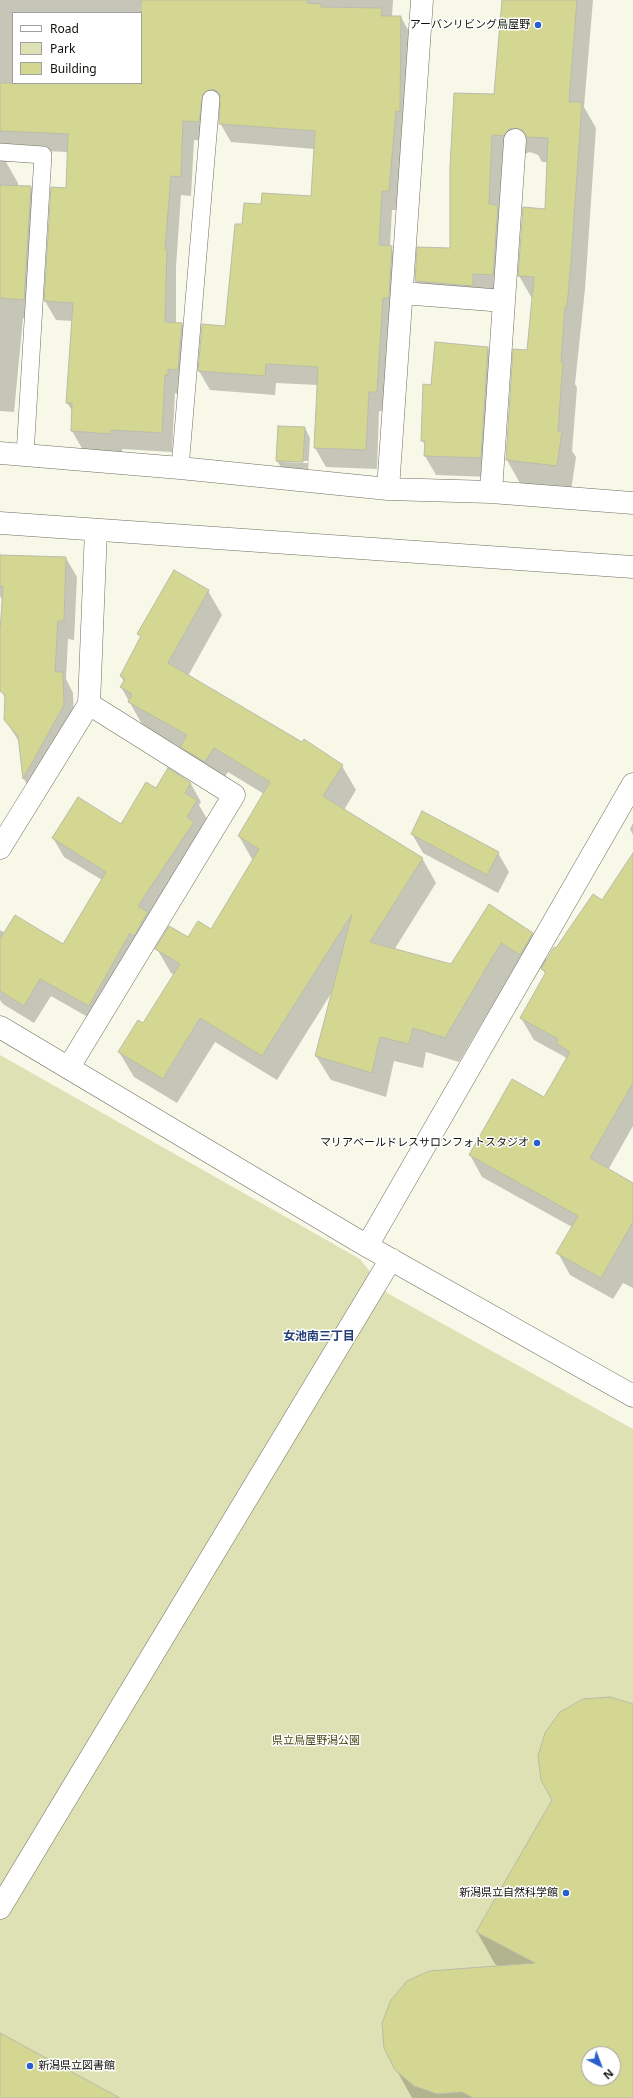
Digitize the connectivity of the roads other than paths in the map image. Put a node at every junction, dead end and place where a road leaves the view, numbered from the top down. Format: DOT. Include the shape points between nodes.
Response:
graph roads {
  1 [pos="422,0"];
  2 [pos="211,100"];
  3 [pos="515,140"];
  4 [pos="0,152"];
  5 [pos="402,292"];
  6 [pos="504,300"];
  7 [pos="0,453"];
  8 [pos="24,455"];
  9 [pos="180,468"];
  10 [pos="388,489"];
  11 [pos="491,492"];
  12 [pos="633,503"];
  13 [pos="0,523"];
  14 [pos="96,530"];
  15 [pos="633,567"];
  16 [pos="89,704"];
  17 [pos="633,784"];
  18 [pos="0,848"];
  19 [pos="0,1027"];
  20 [pos="69,1067"];
  21 [pos="367,1246"];
  22 [pos="390,1259"];
  23 [pos="633,1396"];
  24 [pos="0,1908"];
  1 -- 5 [label="street"];
  2 -- 9 [label="lane"];
  3 -- 6 [label="street"];
  4 -- 8 [label="lane" via="43,155"];
  5 -- 6 [label="street"];
  5 -- 10 [label="street"];
  6 -- 11 [label="street"];
  7 -- 8 [label="street"];
  8 -- 9 [label="street"];
  9 -- 10 [label="street"];
  10 -- 11 [label="street"];
  11 -- 12 [label="street"];
  13 -- 14 [label="street"];
  14 -- 15 [label="street"];
  14 -- 16 [label="street"];
  16 -- 18 [label="street"];
  16 -- 20 [label="street" via="234,795"];
  17 -- 21 [label="street"];
  19 -- 20 [label="street"];
  20 -- 21 [label="street"];
  21 -- 22 [label="street"];
  22 -- 23 [label="street"];
  22 -- 24 [label="street"];
}
